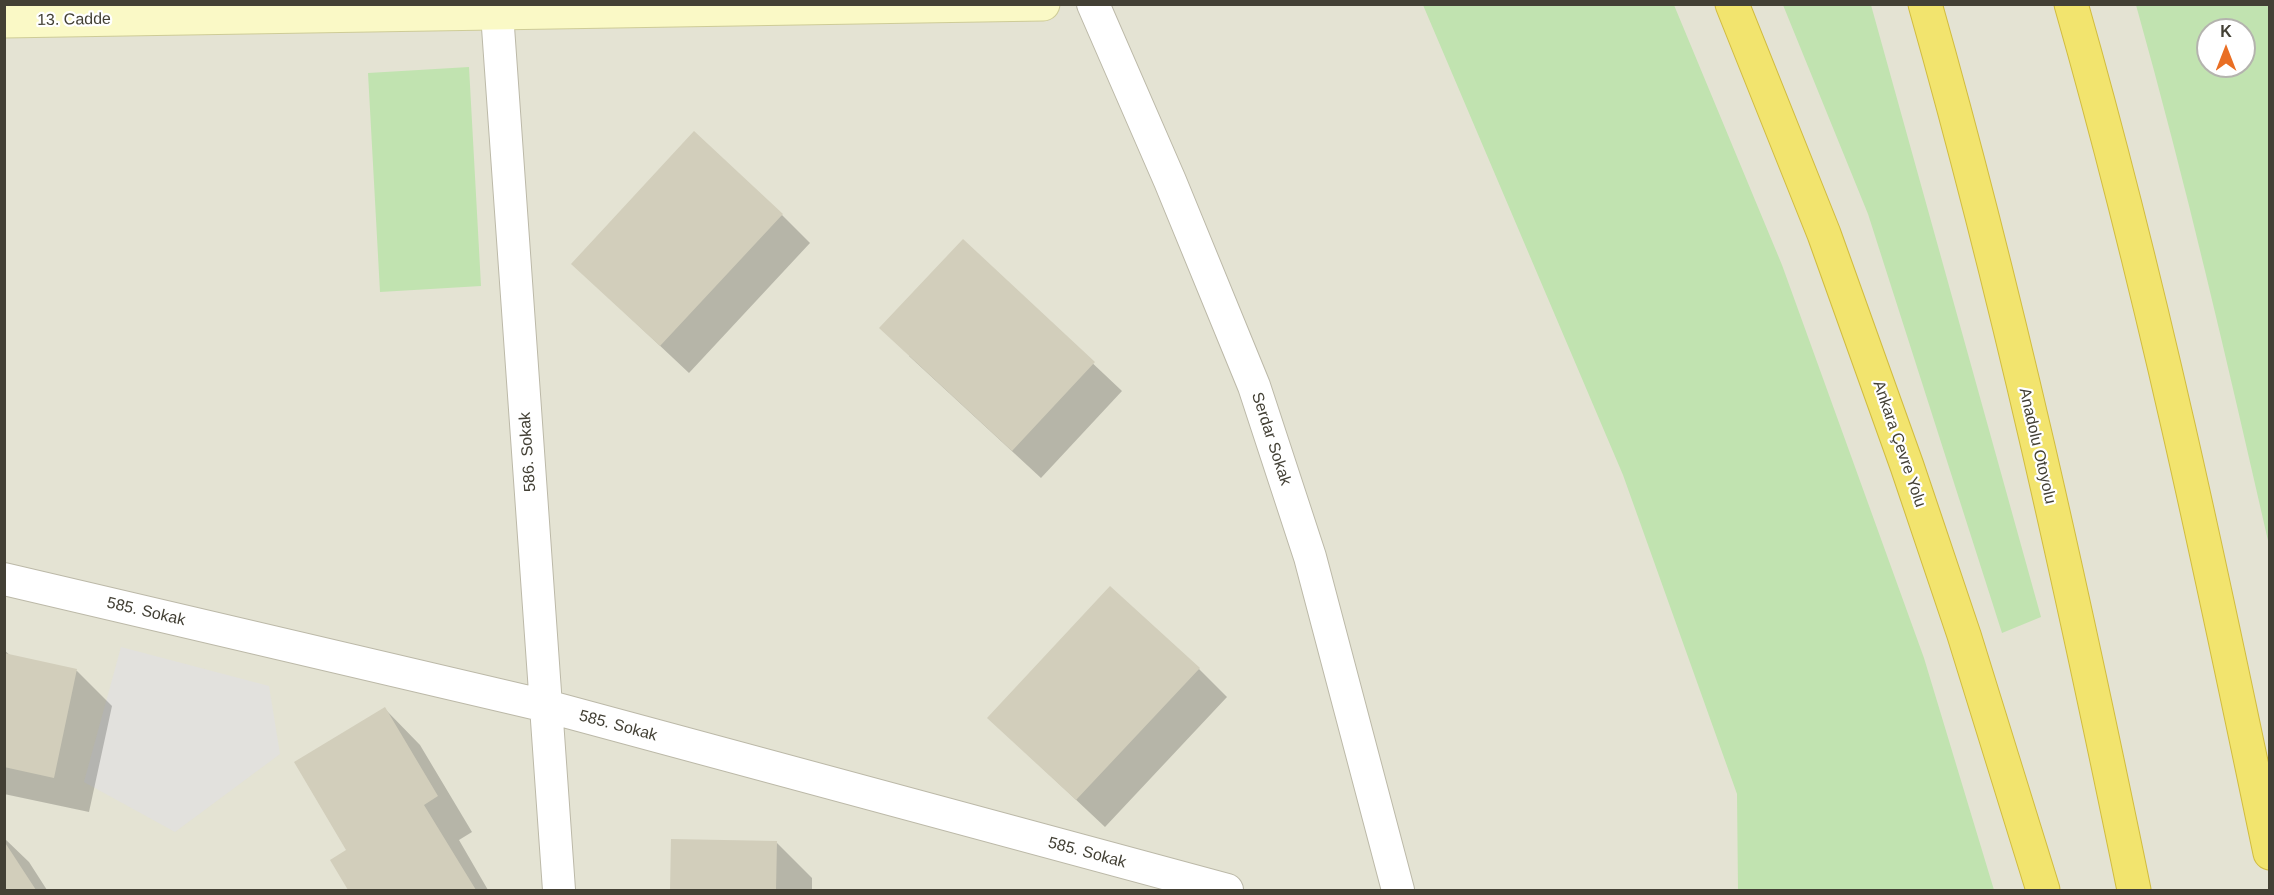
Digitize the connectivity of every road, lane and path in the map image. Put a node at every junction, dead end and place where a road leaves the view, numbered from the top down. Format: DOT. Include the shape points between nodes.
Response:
graph roads {
  1 [pos="1043,4"];
  2 [pos="1093,4"];
  3 [pos="1732,4"];
  4 [pos="1925,4"];
  5 [pos="2071,4"];
  6 [pos="497,13"];
  7 [pos="26,15"];
  8 [pos="4,579"];
  9 [pos="546,706"];
  10 [pos="2270,853"];
  11 [pos="559,891"];
  12 [pos="1227,891"];
  13 [pos="1398,891"];
  14 [pos="2043,891"];
  15 [pos="2134,891"];
  1 -- 6 [label="street, 13. Cadde"];
  2 -- 13 [label="street, Serdar Sokak" via="1254,387 1310,557"];
  3 -- 14 [label="highway, Ankara Çevre Yolu" via="1824,234 1907,466"];
  4 -- 15 [label="highway, Anadolu Otoyolu" via="2017,357"];
  5 -- 10 [label="highway" via="2151,310"];
  6 -- 7 [label="street, 13. Cadde"];
  6 -- 9 [label="street, 586. Sokak"];
  8 -- 9 [label="street, 585. Sokak"];
  9 -- 11 [label="street, 586. Sokak"];
  9 -- 12 [label="street, 585. Sokak"];
}
